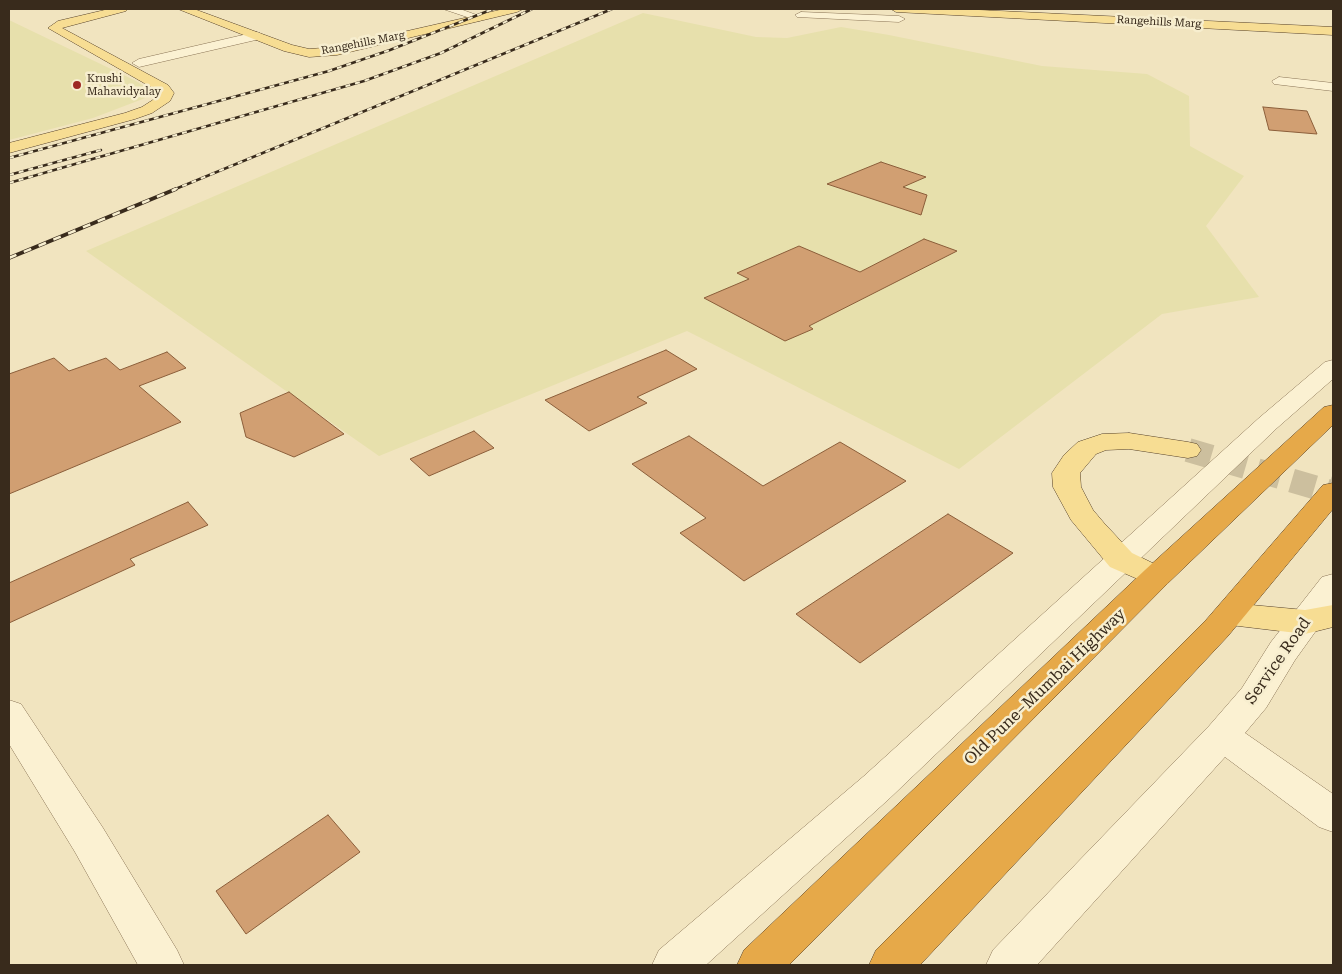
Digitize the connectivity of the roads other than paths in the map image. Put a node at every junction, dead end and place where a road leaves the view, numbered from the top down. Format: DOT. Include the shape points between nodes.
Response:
graph roads {
  1 [pos="122,9"];
  2 [pos="184,9"];
  3 [pos="449,9"];
  4 [pos="517,9"];
  5 [pos="476,13"];
  6 [pos="843,13"];
  7 [pos="897,14"];
  8 [pos="801,15"];
  9 [pos="1333,31"];
  10 [pos="256,36"];
  11 [pos="139,63"];
  12 [pos="1279,81"];
  13 [pos="1333,88"];
  14 [pos="9,148"];
  15 [pos="1333,367"];
  16 [pos="1333,412"];
  17 [pos="1188,450"];
  18 [pos="1329,502"];
  19 [pos="1121,560"];
  20 [pos="1156,577"];
  21 [pos="1333,584"];
  22 [pos="1230,614"];
  23 [pos="1319,619"];
  24 [pos="9,714"];
  25 [pos="1222,736"];
  26 [pos="1333,815"];
  27 [pos="162,965"];
  28 [pos="674,965"];
  29 [pos="759,965"];
  30 [pos="891,965"];
  31 [pos="1008,965"];
  1 -- 14 [label="main road" via="54,28 163,88 167,93 165,98 130,116"];
  2 -- 10 [label="main road, Rangehills Marg"];
  3 -- 5 [label="street"];
  4 -- 5 [label="main road, Rangehills Marg" via="493,14"];
  5 -- 10 [label="main road, Rangehills Marg" via="322,53 297,51"];
  6 -- 7 [label="street"];
  6 -- 8 [label="street"];
  7 -- 9 [label="main road, Rangehills Marg"];
  10 -- 11 [label="street"];
  12 -- 13 [label="street"];
  15 -- 19 [label="street"];
  16 -- 20 [label="highway, Old Pune–Mumbai Highway"];
  17 -- 19 [label="main road" via="1129,441 1102,442 1087,448 1073,461 1066,474 1067,487 1081,514"];
  18 -- 22 [label="highway"];
  19 -- 20 [label="main road"];
  19 -- 28 [label="street" via="877,787"];
  20 -- 29 [label="highway, Old Pune–Mumbai Highway"];
  21 -- 23 [label="street, Service Road"];
  22 -- 23 [label="main road"];
  22 -- 30 [label="highway"];
  23 -- 25 [label="street, Service Road" via="1283,651 1254,698"];
  24 -- 27 [label="street" via="89,840"];
  25 -- 26 [label="street"];
  25 -- 31 [label="street, Service Road"];
}
